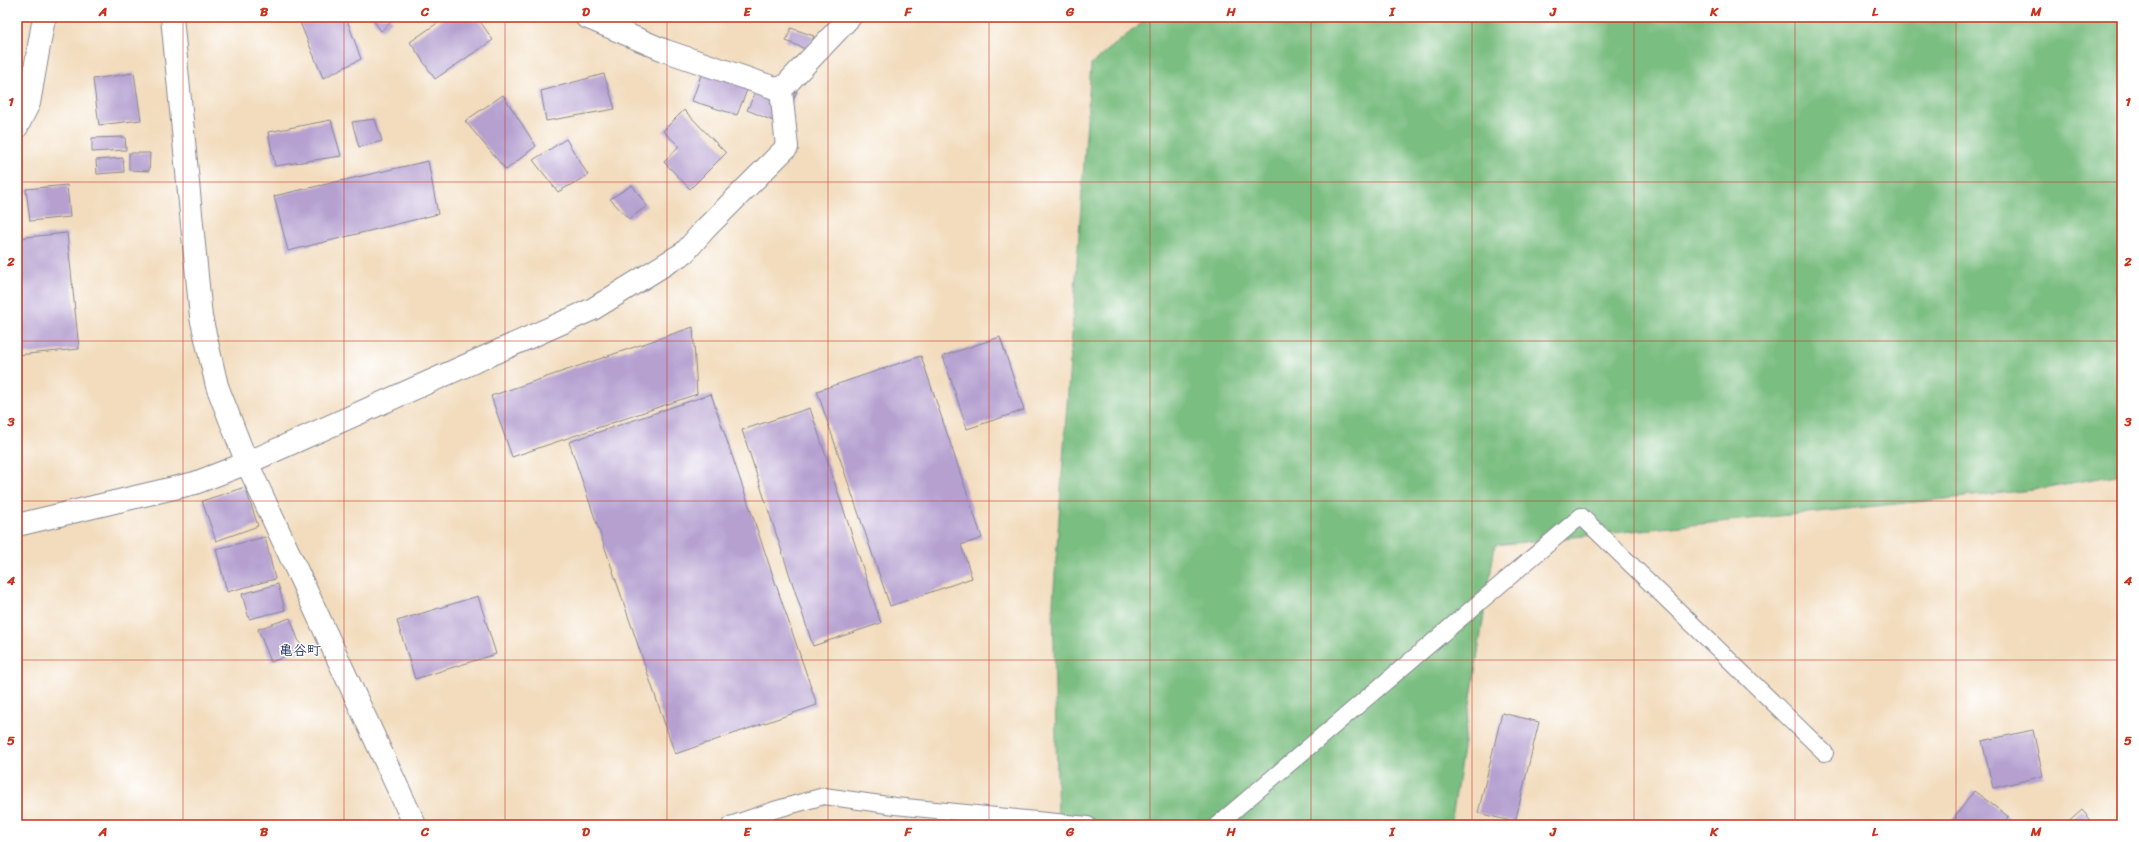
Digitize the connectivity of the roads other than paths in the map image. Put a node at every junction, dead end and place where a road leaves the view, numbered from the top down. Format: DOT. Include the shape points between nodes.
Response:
graph roads {
  1 [pos="45,17"];
  2 [pos="172,17"];
  3 [pos="586,17"];
  4 [pos="850,17"];
  5 [pos="781,90"];
  6 [pos="17,127"];
  7 [pos="247,463"];
  8 [pos="17,524"];
  9 [pos="1825,753"];
  10 [pos="415,825"];
  11 [pos="730,825"];
  12 [pos="1088,825"];
  13 [pos="1217,825"];
  1 -- 6 [label="street" via="29,103"];
  2 -- 7 [label="street" via="201,317 217,386"];
  3 -- 5 [label="street" via="666,51"];
  4 -- 5 [label="street"];
  5 -- 7 [label="street" via="787,147 685,252 593,309"];
  7 -- 8 [label="street" via="195,483"];
  7 -- 10 [label="street"];
  9 -- 13 [label="lane" via="1581,516"];
  11 -- 12 [label="lane" via="824,796 895,806"];
}
